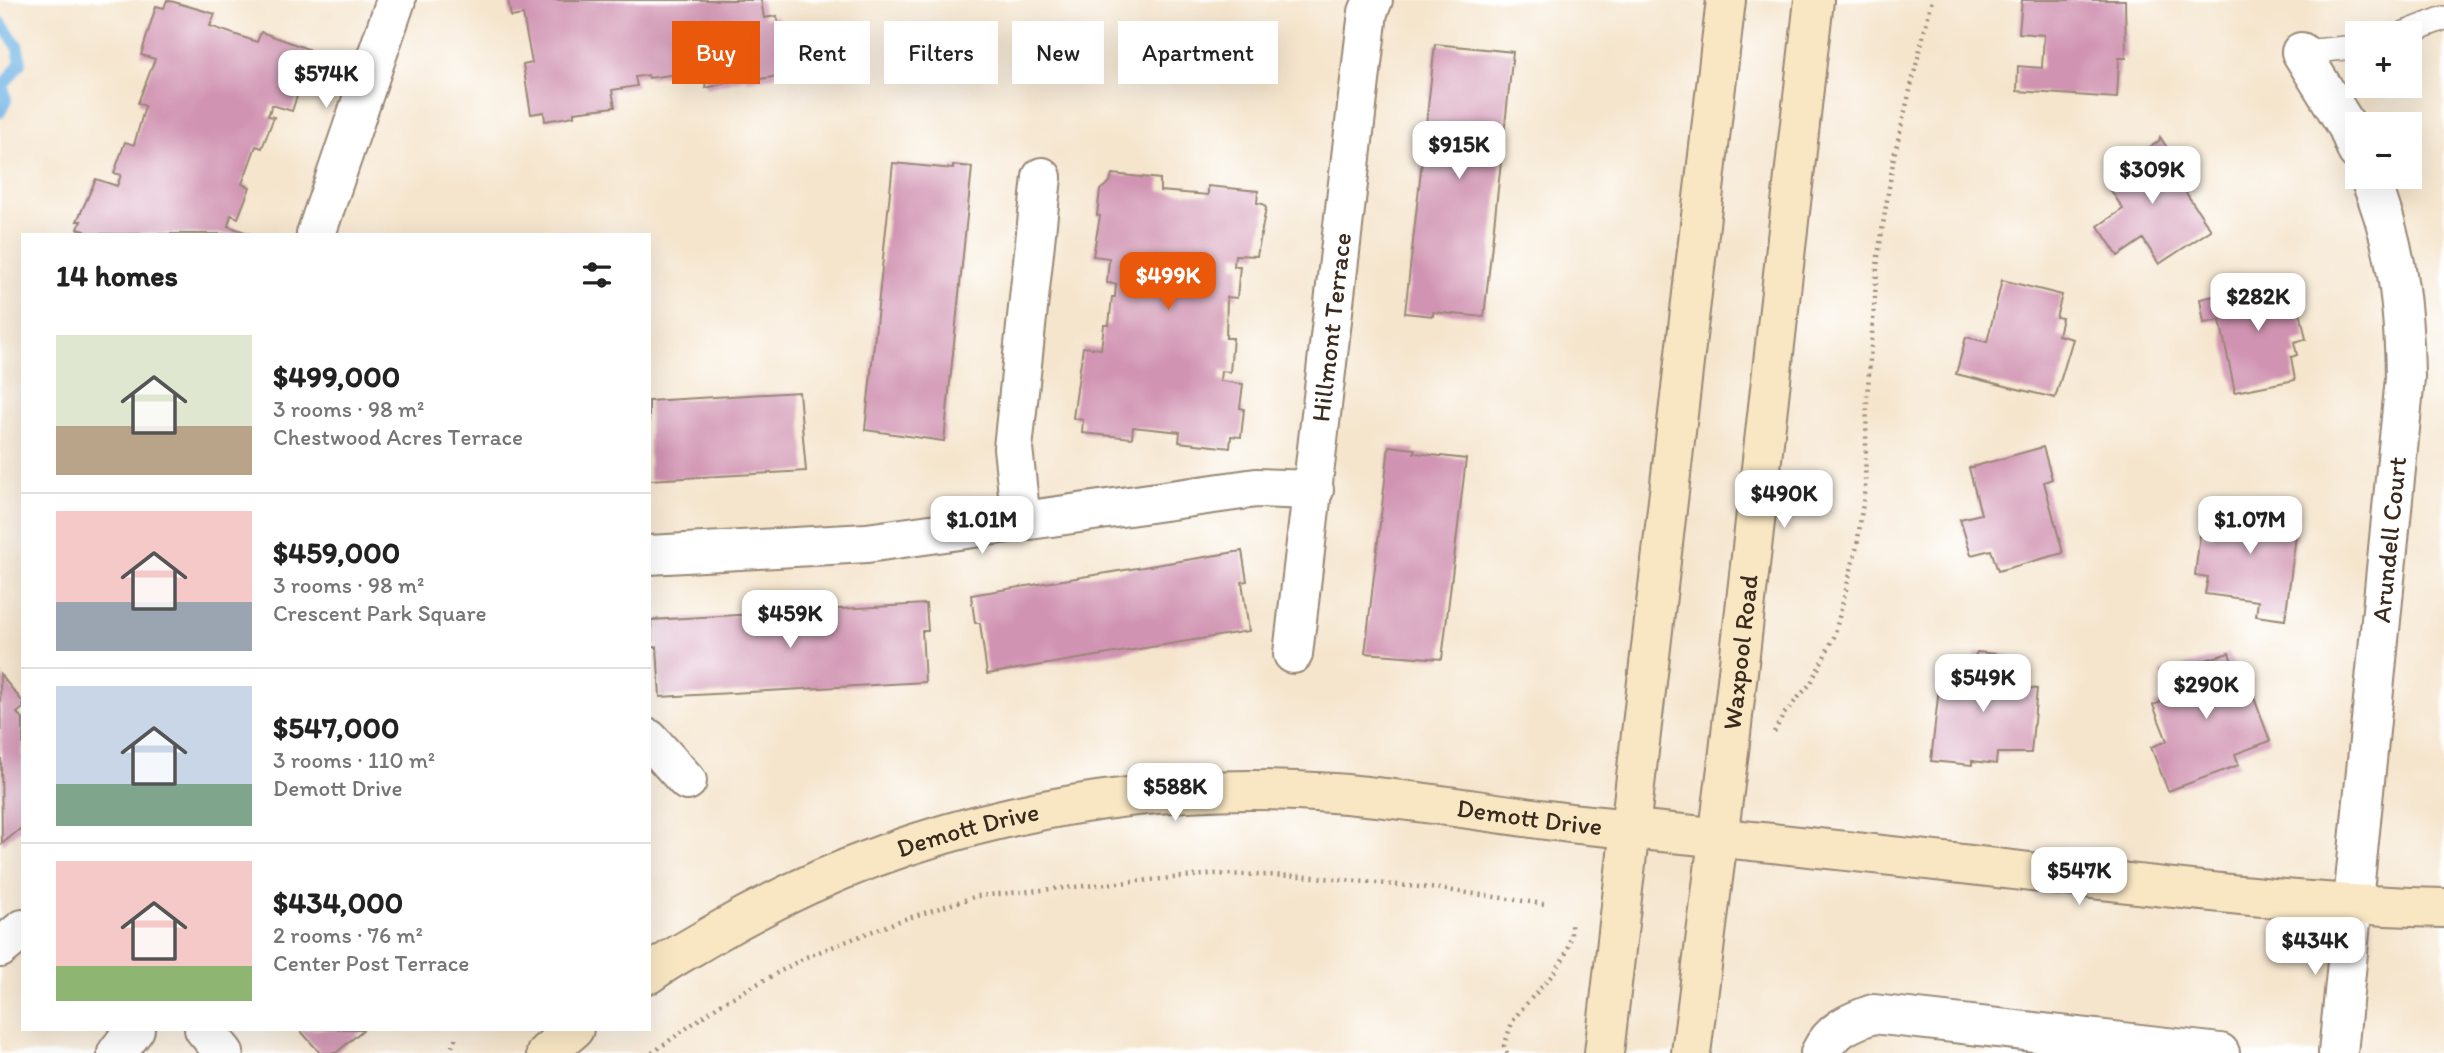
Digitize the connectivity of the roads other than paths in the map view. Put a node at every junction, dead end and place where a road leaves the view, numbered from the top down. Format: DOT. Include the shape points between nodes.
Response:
graph roads {
  1 [pos="396,0"];
  2 [pos="1373,0"];
  3 [pos="1726,0"];
  4 [pos="1814,0"];
  5 [pos="2444,18"];
  6 [pos="2422,26"];
  7 [pos="2345,48"];
  8 [pos="2301,52"];
  9 [pos="2345,123"];
  10 [pos="1042,177"];
  11 [pos="2373,189"];
  12 [pos="316,233"];
  13 [pos="1314,491"];
  14 [pos="1021,521"];
  15 [pos="651,555"];
  16 [pos="1293,654"];
  17 [pos="651,740"];
  18 [pos="687,781"];
  19 [pos="1630,829"];
  20 [pos="1718,837"];
  21 [pos="2351,906"];
  22 [pos="2444,908"];
  23 [pos="21,931"];
  24 [pos="0,948"];
  25 [pos="651,973"];
  26 [pos="134,1031"];
  27 [pos="206,1031"];
  28 [pos="117,1053"];
  29 [pos="224,1053"];
  30 [pos="1604,1053"];
  31 [pos="1691,1053"];
  32 [pos="1820,1053"];
  33 [pos="2220,1053"];
  34 [pos="2338,1053"];
  1 -- 12 [label="street"];
  2 -- 13 [label="street, Hillmont Terrace" via="1368,12"];
  3 -- 19 [label="street"];
  4 -- 20 [label="street, Waxpool Road"];
  5 -- 6 [label="lane"];
  7 -- 8 [label="lane"];
  8 -- 9 [label="street"];
  10 -- 14 [label="street" via="1013,448"];
  11 -- 21 [label="street, Arundell Court" via="2397,263 2406,379"];
  13 -- 14 [label="street" via="1256,488"];
  13 -- 16 [label="street, Hillmont Terrace"];
  14 -- 15 [label="street" via="867,542"];
  17 -- 18 [label="street"];
  19 -- 20 [label="street, Demott Drive"];
  19 -- 25 [label="street, Demott Drive" via="1335,793 1241,789 1129,796 1017,815 927,839 754,911"];
  19 -- 30 [label="street"];
  20 -- 21 [label="street, Demott Drive"];
  20 -- 31 [label="street, Waxpool Road"];
  21 -- 22 [label="street, Demott Drive"];
  21 -- 34 [label="street, Arundell Court"];
  23 -- 24 [label="street"];
  26 -- 28 [label="street"];
  27 -- 29 [label="street"];
  32 -- 33 [label="street" via="1847,1023 1873,1014"];
}
